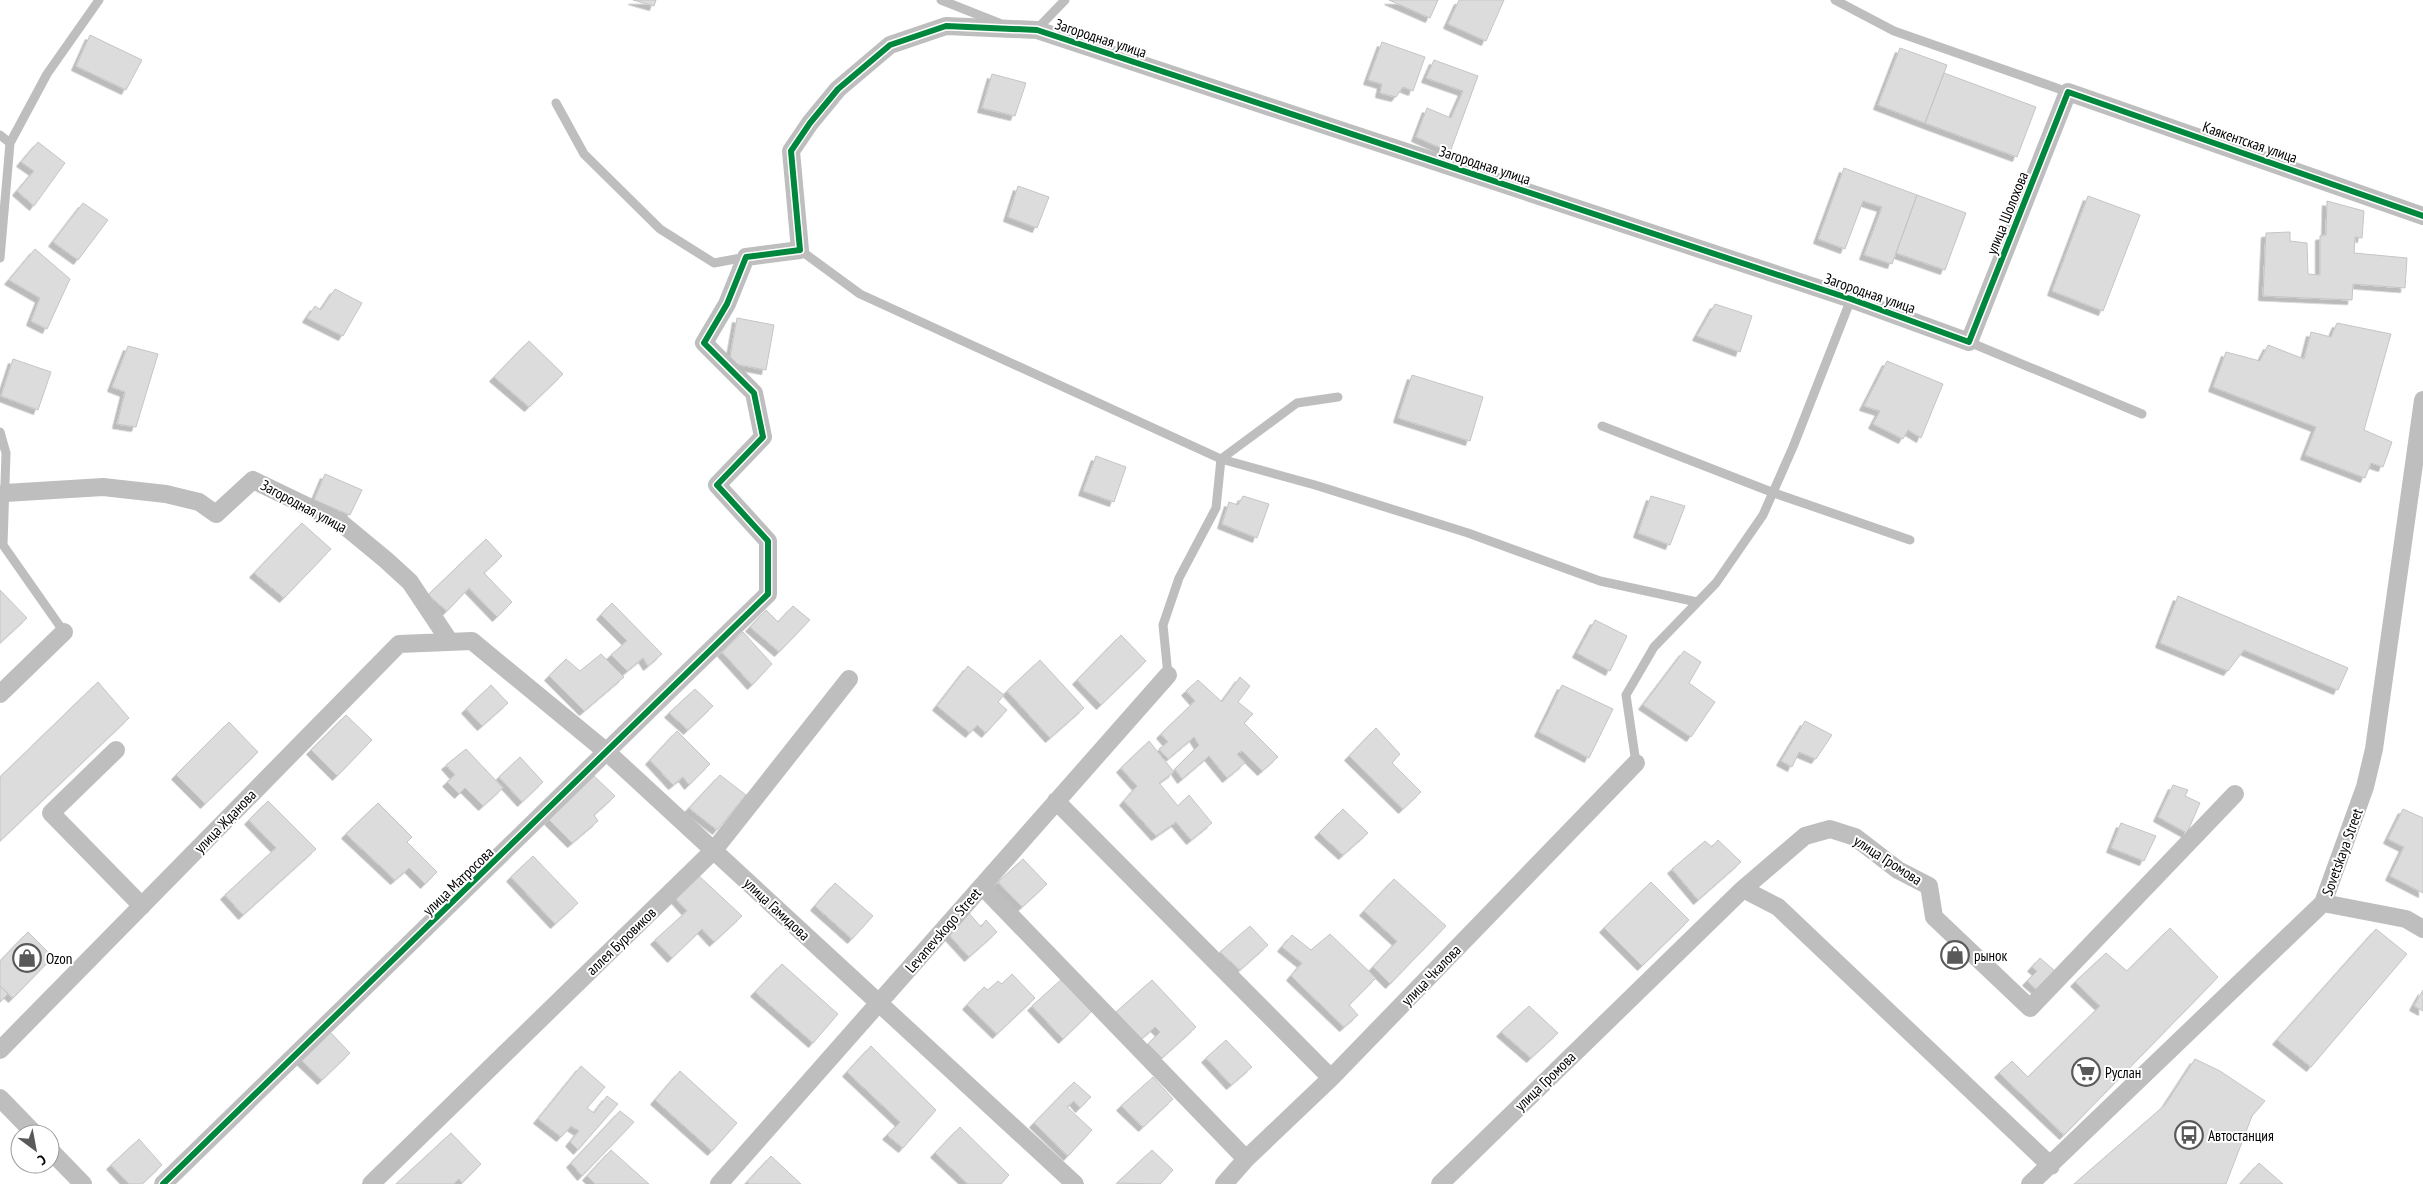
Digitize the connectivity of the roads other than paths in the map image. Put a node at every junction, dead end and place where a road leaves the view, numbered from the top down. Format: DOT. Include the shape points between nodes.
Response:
graph roads {
  1 [pos="99,0"];
  2 [pos="941,0"];
  3 [pos="1065,0"];
  4 [pos="1835,0"];
  5 [pos="1037,30"];
  6 [pos="2068,92"];
  7 [pos="556,103"];
  8 [pos="0,135"];
  9 [pos="10,143"];
  10 [pos="2423,216"];
  11 [pos="800,250"];
  12 [pos="746,257"];
  13 [pos="0,258"];
  14 [pos="1851,299"];
  15 [pos="1969,342"];
  16 [pos="1338,397"];
  17 [pos="2423,400"];
  18 [pos="2142,414"];
  19 [pos="1602,426"];
  20 [pos="0,432"];
  21 [pos="1221,458"];
  22 [pos="5,493"];
  23 [pos="1774,493"];
  24 [pos="1910,540"];
  25 [pos="1697,602"];
  26 [pos="64,632"];
  27 [pos="472,641"];
  28 [pos="450,642"];
  29 [pos="1168,675"];
  30 [pos="849,679"];
  31 [pos="0,694"];
  32 [pos="116,750"];
  33 [pos="608,753"];
  34 [pos="1636,763"];
  35 [pos="2235,794"];
  36 [pos="1056,801"];
  37 [pos="714,850"];
  38 [pos="982,886"];
  39 [pos="1743,889"];
  40 [pos="2323,903"];
  41 [pos="142,906"];
  42 [pos="2423,929"];
  43 [pos="879,1002"];
  44 [pos="0,1050"];
  45 [pos="1331,1078"];
  46 [pos="0,1098"];
  47 [pos="25,1124"];
  48 [pos="1246,1159"];
  49 [pos="60,1160"];
  50 [pos="2051,1166"];
  51 [pos="83,1184"];
  52 [pos="164,1184"];
  53 [pos="371,1184"];
  54 [pos="718,1184"];
  55 [pos="1075,1184"];
  56 [pos="1224,1184"];
  57 [pos="1440,1184"];
  58 [pos="2030,1184"];
  1 -- 9 [label="lane" via="47,74"];
  2 -- 5 [label="lane" via="997,23"];
  3 -- 5 [label="lane"];
  4 -- 6 [label="lane" via="1894,31"];
  5 -- 11 [label="street, Загородная улица" via="946,26 890,45 838,89 791,152"];
  5 -- 14 [label="street, Загородная улица"];
  6 -- 10 [label="street, Каякентская улица"];
  6 -- 15 [label="street, улица Шолохова"];
  7 -- 12 [label="lane" via="584,154 660,229 714,263"];
  8 -- 9 [label="lane"];
  9 -- 13 [label="lane"];
  11 -- 12 [label="street"];
  11 -- 21 [label="lane" via="860,294"];
  12 -- 33 [label="street, улица Матросова" via="727,304 704,343 754,393 763,437 717,485 768,541 768,594"];
  14 -- 15 [label="street, Загородная улица"];
  14 -- 23 [label="lane"];
  15 -- 18 [label="lane"];
  16 -- 21 [label="lane" via="1296,403"];
  17 -- 40 [label="street, Sovetskaya Street" via="2374,749 2365,787"];
  19 -- 23 [label="lane"];
  20 -- 22 [label="lane" via="6,452"];
  21 -- 25 [label="lane" via="1468,533 1600,580"];
  21 -- 29 [label="lane" via="1216,508 1179,578 1163,625"];
  22 -- 26 [label="lane" via="3,545"];
  22 -- 28 [label="street, Загородная улица" via="103,487 166,494 199,502 216,514 253,480 340,522 410,582"];
  23 -- 24 [label="lane"];
  23 -- 25 [label="lane" via="1764,515 1716,583"];
  25 -- 34 [label="lane" via="1654,647 1626,695"];
  26 -- 31 [label="street"];
  27 -- 28 [label="street, улица Жданова"];
  27 -- 33 [label="street, улица Гамидова"];
  28 -- 41 [label="street, улица Жданова" via="399,644"];
  29 -- 36 [label="street, Levanevskogo Street"];
  30 -- 37 [label="street, аллея Буровиков"];
  32 -- 41 [label="street" via="51,813"];
  33 -- 37 [label="street, улица Гамидова"];
  33 -- 52 [label="street, улица Матросова"];
  34 -- 45 [label="street, улица Чкалова"];
  35 -- 39 [label="street, улица Громова" via="2030,1008 1934,917 1928,886 1898,870 1855,837 1830,829 1805,836"];
  36 -- 38 [label="street, Levanevskogo Street"];
  36 -- 45 [label="street"];
  37 -- 43 [label="street, улица Гамидова"];
  37 -- 53 [label="street, аллея Буровиков"];
  38 -- 43 [label="street, Levanevskogo Street"];
  38 -- 48 [label="street"];
  39 -- 50 [label="street" via="1778,907"];
  39 -- 57 [label="street, улица Громова"];
  40 -- 42 [label="street" via="2406,918"];
  40 -- 50 [label="street, Sovetskaya Street"];
  41 -- 44 [label="street, улица Жданова"];
  43 -- 54 [label="street, Levanevskogo Street"];
  43 -- 55 [label="street, улица Гамидова"];
  45 -- 48 [label="street, улица Чкалова"];
  46 -- 47 [label="street"];
  48 -- 56 [label="street, улица Чкалова"];
  49 -- 51 [label="street"];
  50 -- 58 [label="street, Sovetskaya Street"];
}
